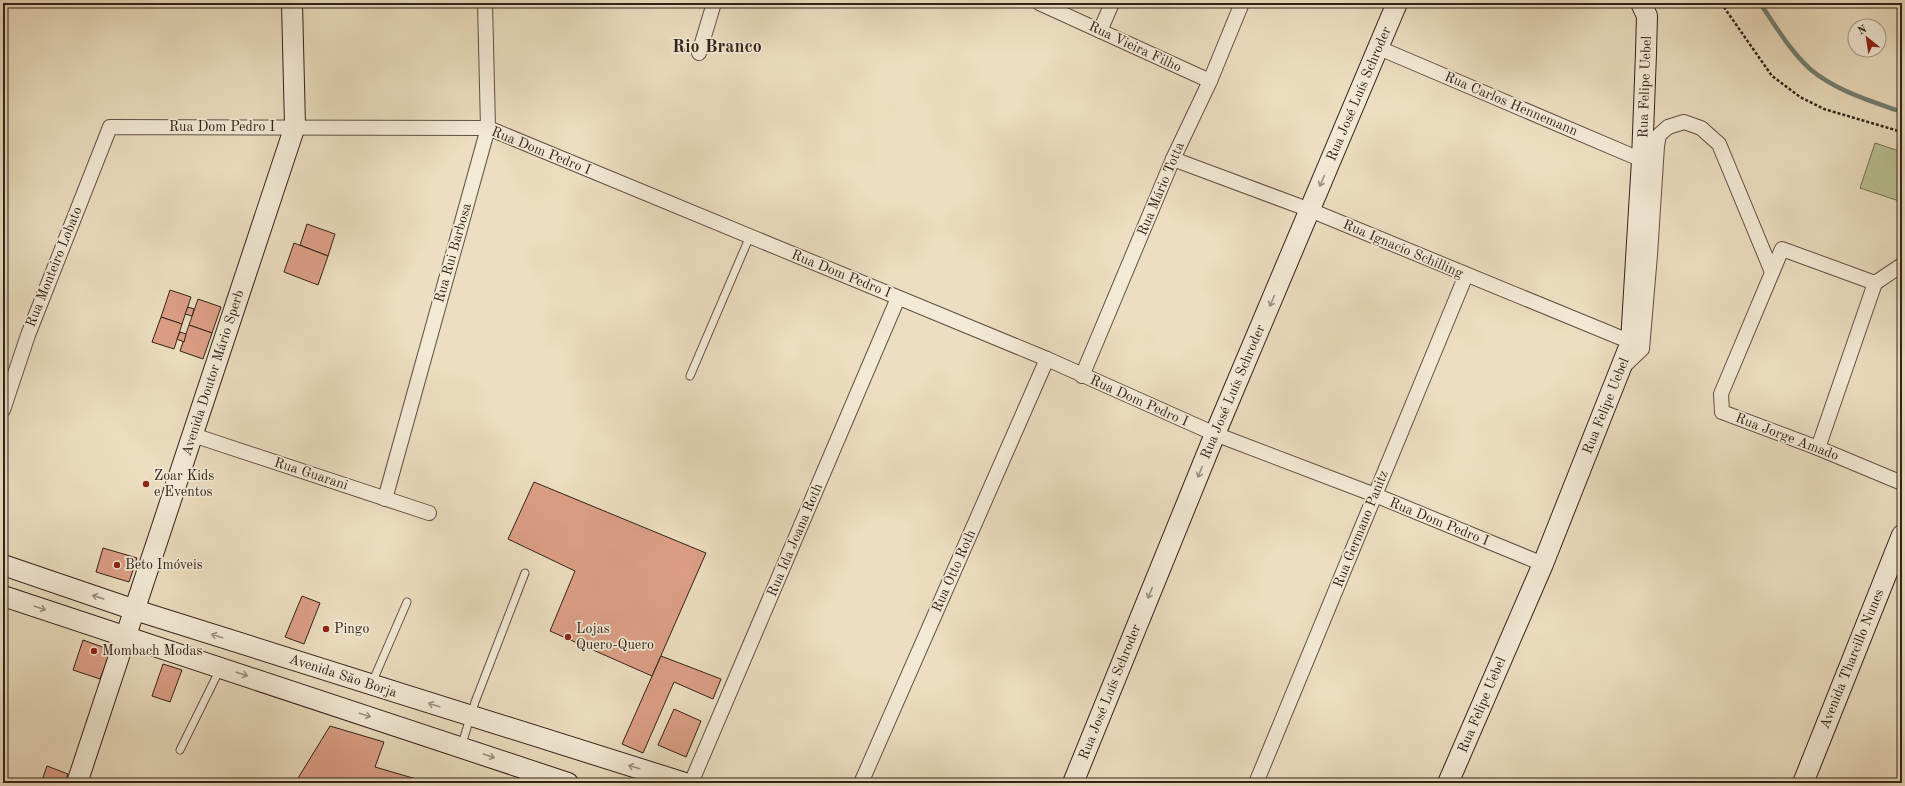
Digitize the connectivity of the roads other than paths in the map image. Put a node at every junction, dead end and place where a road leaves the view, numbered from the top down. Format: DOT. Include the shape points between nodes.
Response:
graph roads {
  1 [pos="292,3"];
  2 [pos="485,3"];
  3 [pos="714,3"];
  4 [pos="1039,3"];
  5 [pos="1112,3"];
  6 [pos="1242,3"];
  7 [pos="1397,3"];
  8 [pos="1641,3"];
  9 [pos="1100,31"];
  10 [pos="1379,48"];
  11 [pos="698,53"];
  12 [pos="1210,81"];
  13 [pos="295,126"];
  14 [pos="110,127"];
  15 [pos="488,128"];
  16 [pos="1173,160"];
  17 [pos="1642,160"];
  18 [pos="1310,210"];
  19 [pos="750,236"];
  20 [pos="1902,265"];
  21 [pos="1772,272"];
  22 [pos="1466,275"];
  23 [pos="1875,283"];
  24 [pos="898,298"];
  25 [pos="1631,342"];
  26 [pos="1047,359"];
  27 [pos="1620,369"];
  28 [pos="690,376"];
  29 [pos="1082,376"];
  30 [pos="3,410"];
  31 [pos="1215,434"];
  32 [pos="193,435"];
  33 [pos="1818,448"];
  34 [pos="1902,483"];
  35 [pos="1375,495"];
  36 [pos="385,499"];
  37 [pos="429,514"];
  38 [pos="1902,535"];
  39 [pos="1543,564"];
  40 [pos="3,565"];
  41 [pos="525,573"];
  42 [pos="3,596"];
  43 [pos="406,602"];
  44 [pos="135,610"];
  45 [pos="125,636"];
  46 [pos="221,667"];
  47 [pos="371,685"];
  48 [pos="471,717"];
  49 [pos="461,747"];
  50 [pos="180,750"];
  51 [pos="78,783"];
  52 [pos="568,783"];
  53 [pos="685,783"];
  54 [pos="691,783"];
  55 [pos="861,783"];
  56 [pos="1073,783"];
  57 [pos="1256,783"];
  58 [pos="1448,783"];
  59 [pos="1803,783"];
  1 -- 13 [label="street, Avenida Doutor Mário Sperb"];
  2 -- 15 [label="street, Rua Rui Barbosa"];
  3 -- 11 [label="street"];
  4 -- 9 [label="street, Rua Vieira Filho"];
  5 -- 9 [label="street"];
  6 -- 12 [label="street, Rua Mário Totta"];
  7 -- 10 [label="street, Rua José Luís Schroder"];
  8 -- 17 [label="street, Rua Felipe Uebel" via="1647,16"];
  9 -- 12 [label="street, Rua Vieira Filho"];
  10 -- 17 [label="street, Rua Carlos Hennemann"];
  10 -- 18 [label="street, Rua José Luís Schroder, one-way"];
  12 -- 16 [label="street, Rua Mário Totta"];
  13 -- 14 [label="street, Rua Dom Pedro I"];
  13 -- 15 [label="street, Rua Dom Pedro I"];
  13 -- 32 [label="street, Avenida Doutor Mário Sperb"];
  14 -- 30 [label="street, Rua Monteiro Lobato" via="28,334"];
  15 -- 19 [label="street, Rua Dom Pedro I"];
  15 -- 36 [label="street, Rua Rui Barbosa"];
  16 -- 18 [label="street, Rua Ignacio Schilling"];
  16 -- 29 [label="street, Rua Mário Totta"];
  17 -- 25 [label="street, Rua Felipe Uebel"];
  18 -- 22 [label="street, Rua Ignacio Schilling"];
  18 -- 31 [label="street, Rua José Luís Schroder, one-way"];
  19 -- 24 [label="street, Rua Dom Pedro I"];
  19 -- 28 [label="lane"];
  20 -- 23 [label="street"];
  21 -- 23 [label="street, Rua Jorge Amado" via="1782,249"];
  21 -- 27 [label="street" via="1719,144 1701,128 1684,122 1668,127 1659,135 1657,146 1642,349"];
  21 -- 33 [label="street, Rua Jorge Amado" via="1721,394 1722,412"];
  22 -- 25 [label="street, Rua Ignacio Schilling"];
  22 -- 35 [label="street, Rua Germano Panitz"];
  23 -- 33 [label="street"];
  24 -- 26 [label="street, Rua Dom Pedro I"];
  24 -- 54 [label="street, Rua Ida Joana Roth"];
  25 -- 27 [label="street, Rua Felipe Uebel"];
  26 -- 29 [label="street, Rua Dom Pedro I"];
  26 -- 55 [label="street, Rua Otto Roth"];
  27 -- 39 [label="street, Rua Felipe Uebel"];
  29 -- 31 [label="street, Rua Dom Pedro I"];
  31 -- 35 [label="street, Rua Dom Pedro I"];
  31 -- 56 [label="street, Rua José Luís Schroder, one-way"];
  32 -- 36 [label="street, Rua Guarani"];
  32 -- 44 [label="street, Avenida Doutor Mário Sperb"];
  33 -- 34 [label="street, Rua Jorge Amado"];
  35 -- 39 [label="street, Rua Dom Pedro I"];
  35 -- 57 [label="street, Rua Germano Panitz"];
  36 -- 37 [label="street, Rua Guarani"];
  38 -- 59 [label="street, Avenida Tharcillo Nunes"];
  39 -- 58 [label="street, Rua Felipe Uebel"];
  44 -- 40 [label="street, Avenida São Borja, one-way"];
  41 -- 48 [label="lane"];
  42 -- 45 [label="street, one-way"];
  43 -- 47 [label="lane"];
  44 -- 45 [label="street, Avenida Doutor Mário Sperb"];
  47 -- 44 [label="street, Avenida São Borja, one-way"];
  45 -- 46 [label="street"];
  45 -- 51 [label="street, Avenida Doutor Mário Sperb"];
  46 -- 49 [label="street, one-way"];
  46 -- 50 [label="lane"];
  48 -- 47 [label="street, Avenida São Borja, one-way"];
  48 -- 49 [label="lane"];
  53 -- 48 [label="street, Avenida São Borja, one-way"];
  49 -- 52 [label="street, one-way"];
}
